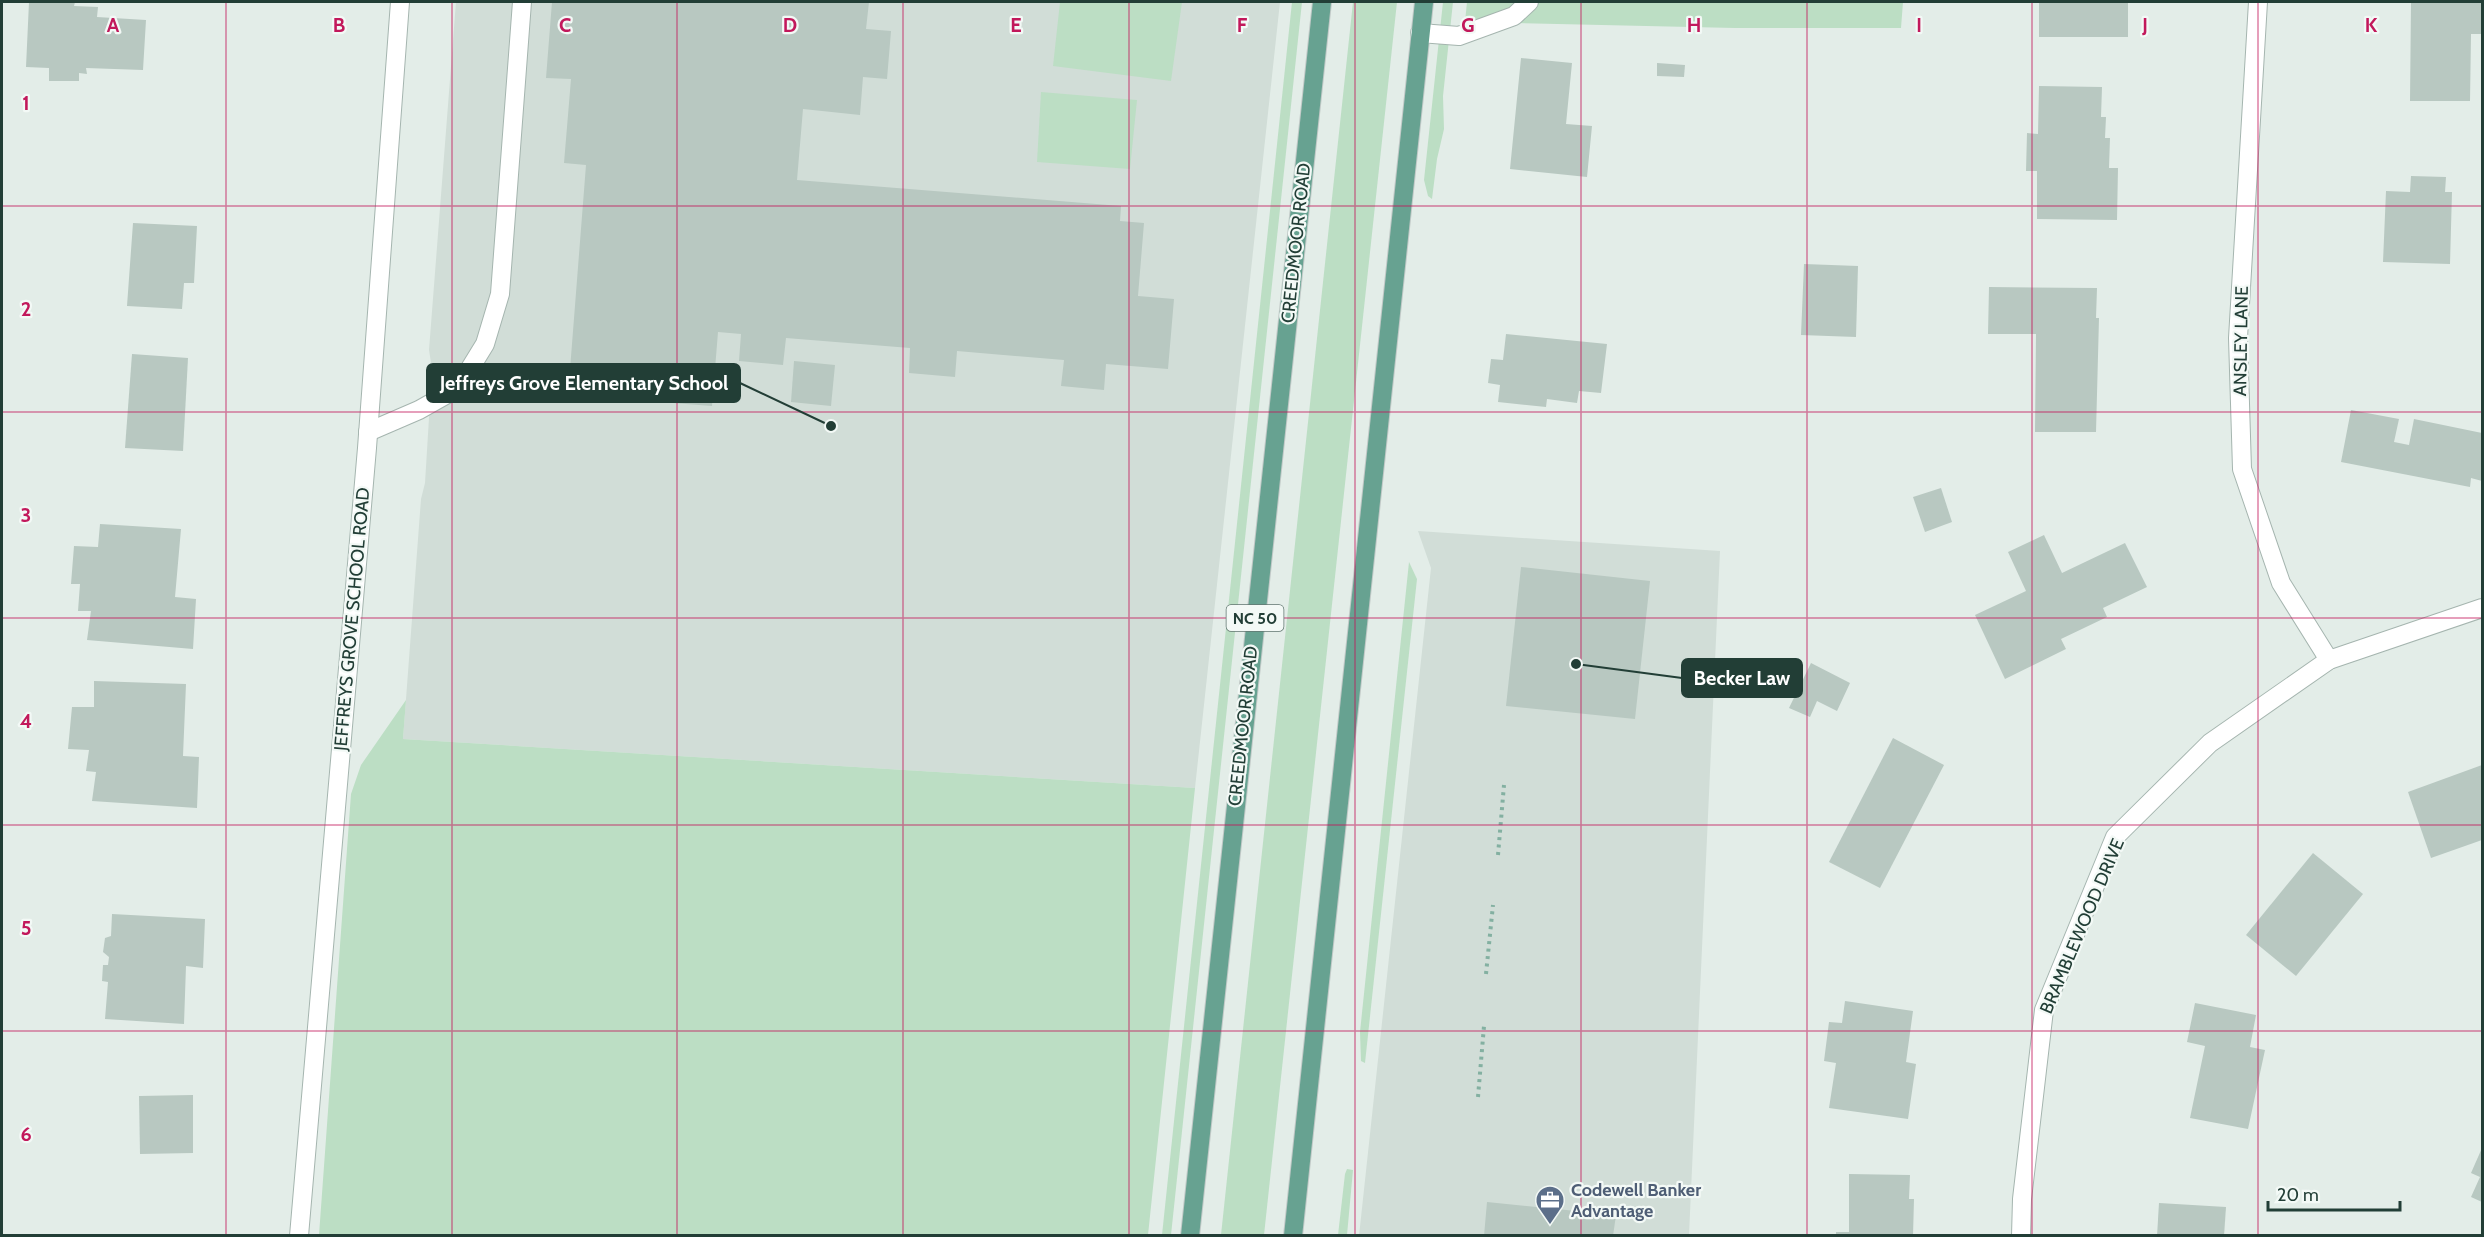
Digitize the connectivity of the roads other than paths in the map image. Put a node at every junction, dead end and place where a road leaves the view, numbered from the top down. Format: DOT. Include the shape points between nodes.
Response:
graph roads {
  1 [pos="399,2"];
  2 [pos="522,2"];
  3 [pos="1322,2"];
  4 [pos="1424,2"];
  5 [pos="1529,2"];
  6 [pos="2258,2"];
  7 [pos="1420,33"];
  8 [pos="368,432"];
  9 [pos="2482,608"];
  10 [pos="2329,660"];
  11 [pos="298,1236"];
  12 [pos="1190,1236"];
  13 [pos="1293,1236"];
  14 [pos="2021,1236"];
  1 -- 8 [label="street, JEFFREYS GROVE SCHOOL ROAD"];
  2 -- 8 [label="street" via="500,294 485,344 458,388"];
  3 -- 12 [label="main road, CREEDMOOR ROAD / NC 50"];
  4 -- 7 [label="main road"];
  5 -- 7 [label="street" via="1514,16 1459,36"];
  6 -- 10 [label="street, ANSLEY LANE" via="2238,338 2242,469 2281,583"];
  7 -- 13 [label="main road"];
  8 -- 11 [label="street, JEFFREYS GROVE SCHOOL ROAD"];
  9 -- 10 [label="street, BRAMBLEWOOD DRIVE"];
  10 -- 14 [label="street, BRAMBLEWOOD DRIVE" via="2210,743 2115,837 2044,1010"];
}
